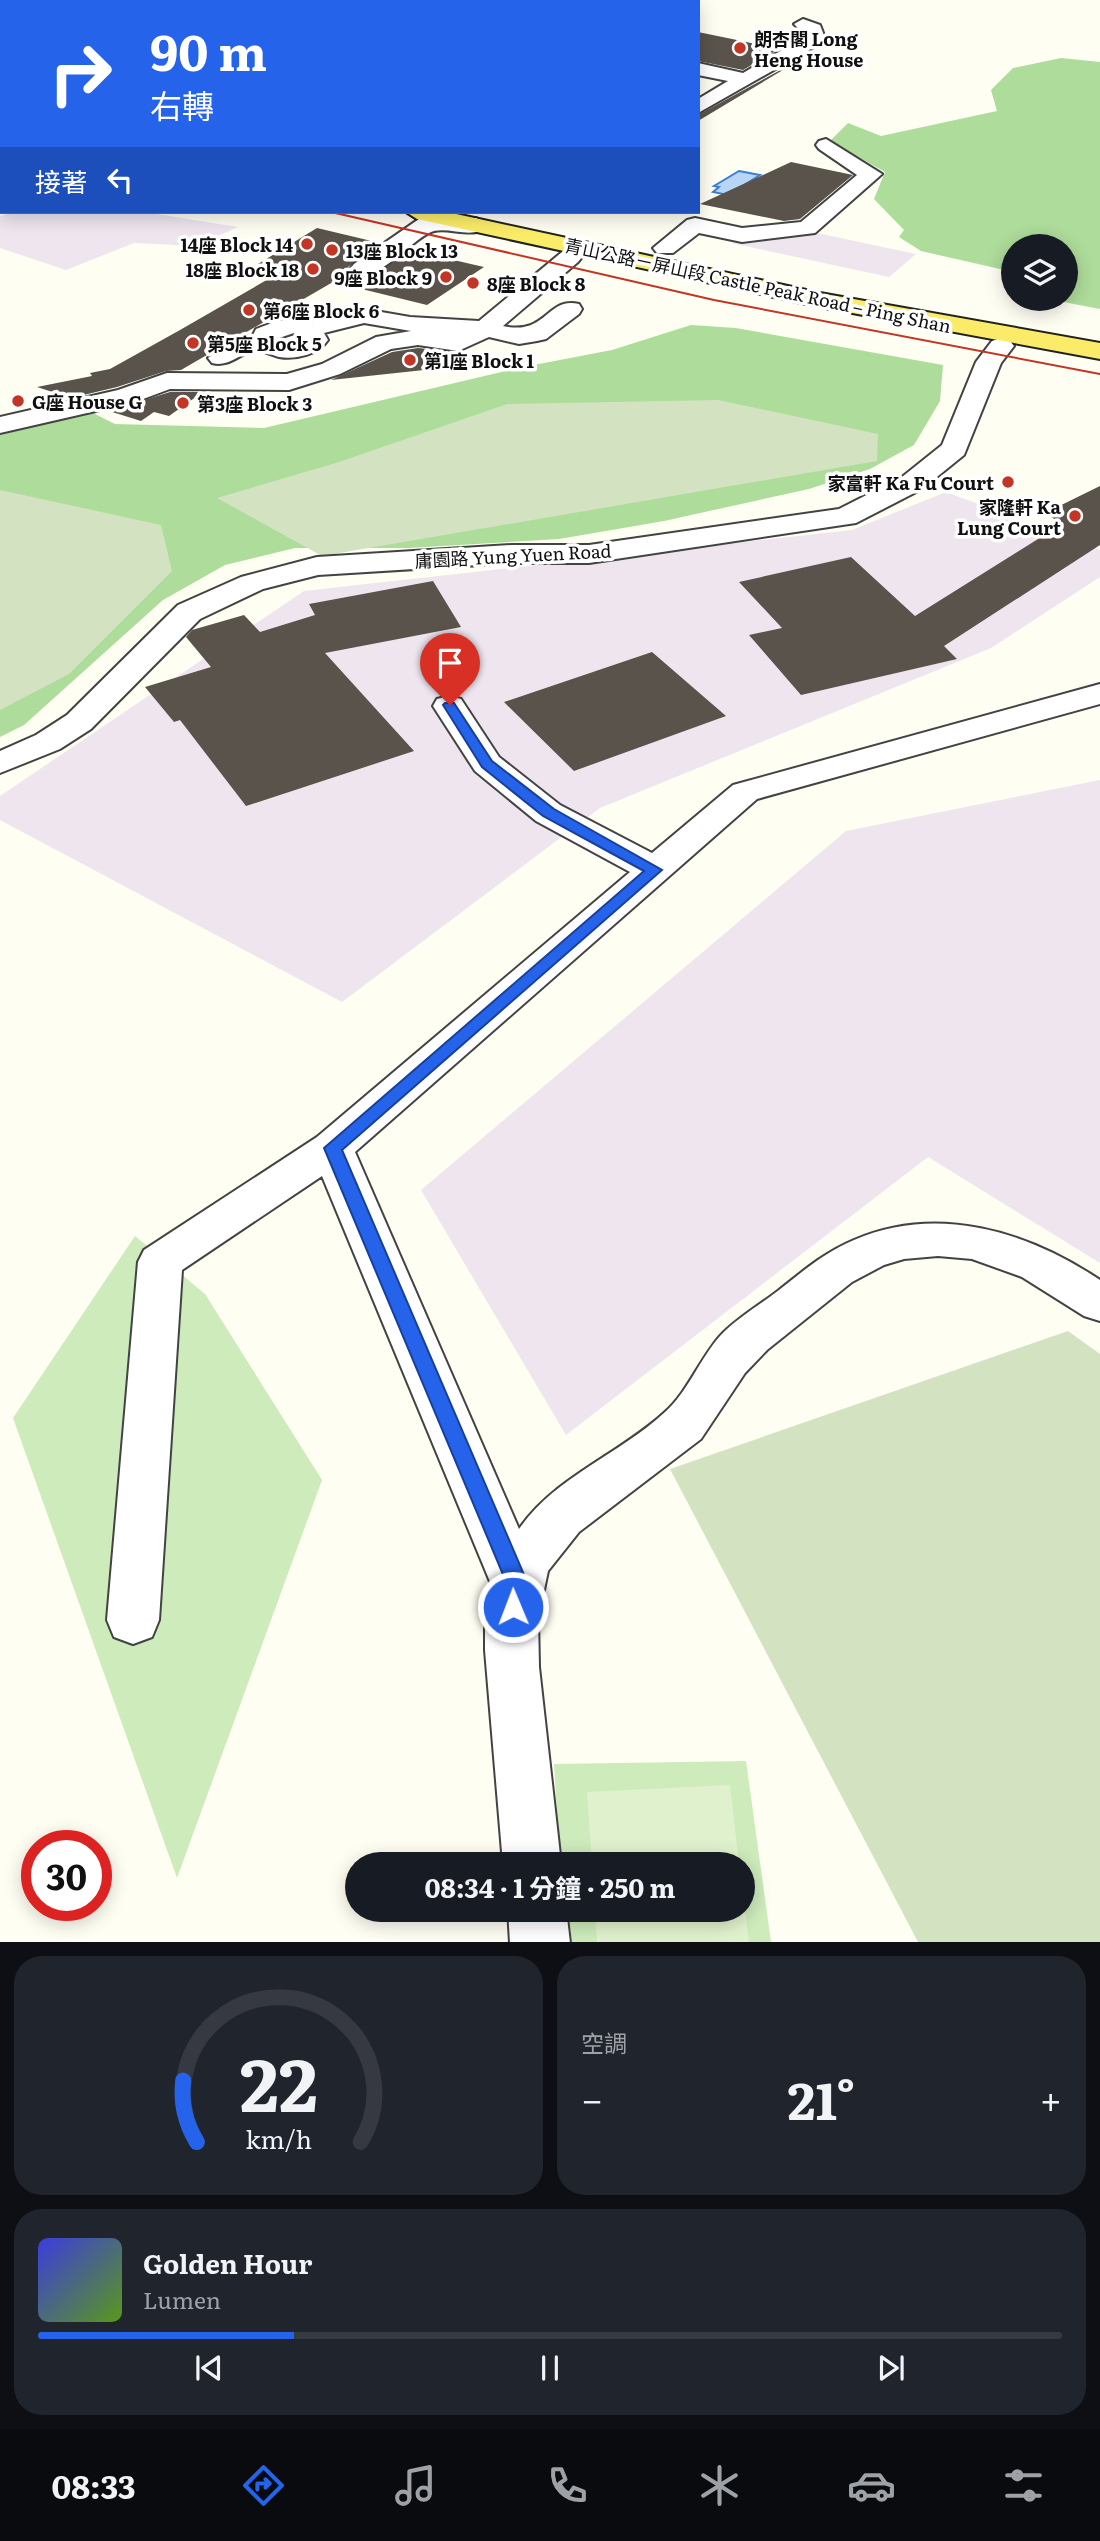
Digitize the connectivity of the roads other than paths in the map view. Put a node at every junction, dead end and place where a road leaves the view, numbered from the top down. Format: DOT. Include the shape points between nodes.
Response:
graph roads {
  1 [pos="803,24"];
  2 [pos="700,69"];
  3 [pos="746,79"];
  4 [pos="700,106"];
  5 [pos="826,145"];
  6 [pos="510,214"];
  7 [pos="419,216"];
  8 [pos="476,225"];
  9 [pos="550,242"];
  10 [pos="664,248"];
  11 [pos="570,257"];
  12 [pos="624,259"];
  13 [pos="362,269"];
  14 [pos="570,309"];
  15 [pos="485,329"];
  16 [pos="973,329"];
  17 [pos="1100,329"];
  18 [pos="1060,344"];
  19 [pos="1001,346"];
  20 [pos="1100,351"];
  21 [pos="221,358"];
  22 [pos="0,425"];
  23 [pos="1100,694"];
  24 [pos="450,705"];
  25 [pos="0,763"];
  26 [pos="654,870"];
  27 [pos="332,1148"];
  28 [pos="1100,1303"];
  29 [pos="517,1584"];
  30 [pos="133,1620"];
  31 [pos="531,1852"];
  32 [pos="538,1922"];
  33 [pos="540,1942"];
  1 -- 3 [label="street" via="814,29 816,38"];
  2 -- 3 [label="street"];
  3 -- 4 [label="street"];
  5 -- 10 [label="street" via="871,174 807,228 742,235 695,225"];
  6 -- 10 [label="main road, 青山公路－屏山段 Castle Peak Road – Ping Shan"];
  7 -- 8 [label="street"];
  7 -- 13 [label="street"];
  8 -- 9 [label="main road, 青山公路－屏山段 Castle Peak Road – Ping Shan"];
  9 -- 11 [label="street"];
  9 -- 12 [label="main road, 青山公路－屏山段 Castle Peak Road – Ping Shan"];
  10 -- 17 [label="main road, 青山公路－屏山段 Castle Peak Road – Ping Shan"];
  11 -- 12 [label="street"];
  11 -- 15 [label="street"];
  12 -- 16 [label="main road, 青山公路－屏山段 Castle Peak Road – Ping Shan"];
  14 -- 15 [label="street" via="537,334 519,337"];
  15 -- 21 [label="street" via="364,316 309,329 316,340 299,349 263,342"];
  15 -- 22 [label="street" via="458,343 407,338 385,342 303,379 167,381 126,396"];
  16 -- 18 [label="main road, 青山公路－屏山段 Castle Peak Road – Ping Shan"];
  16 -- 19 [label="street"];
  18 -- 19 [label="street"];
  18 -- 20 [label="main road, 青山公路－屏山段 Castle Peak Road – Ping Shan"];
  19 -- 25 [label="street, 庸園路 Yung Yuen Road" via="987,365 954,449 912,483 846,517 589,554 317,566 252,583 189,612 79,722"];
  23 -- 26 [label="street" via="745,792"];
  24 -- 26 [label="street" via="487,764 548,813"];
  26 -- 27 [label="street"];
  27 -- 29 [label="street"];
  27 -- 30 [label="street" via="160,1262"];
  28 -- 29 [label="street" via="1070,1281 1024,1258 974,1241 927,1236 881,1248 837,1269 737,1349 677,1432 559,1520 532,1550"];
  29 -- 31 [label="street" via="509,1630"];
  32 -- 33 [label="street"];
}
